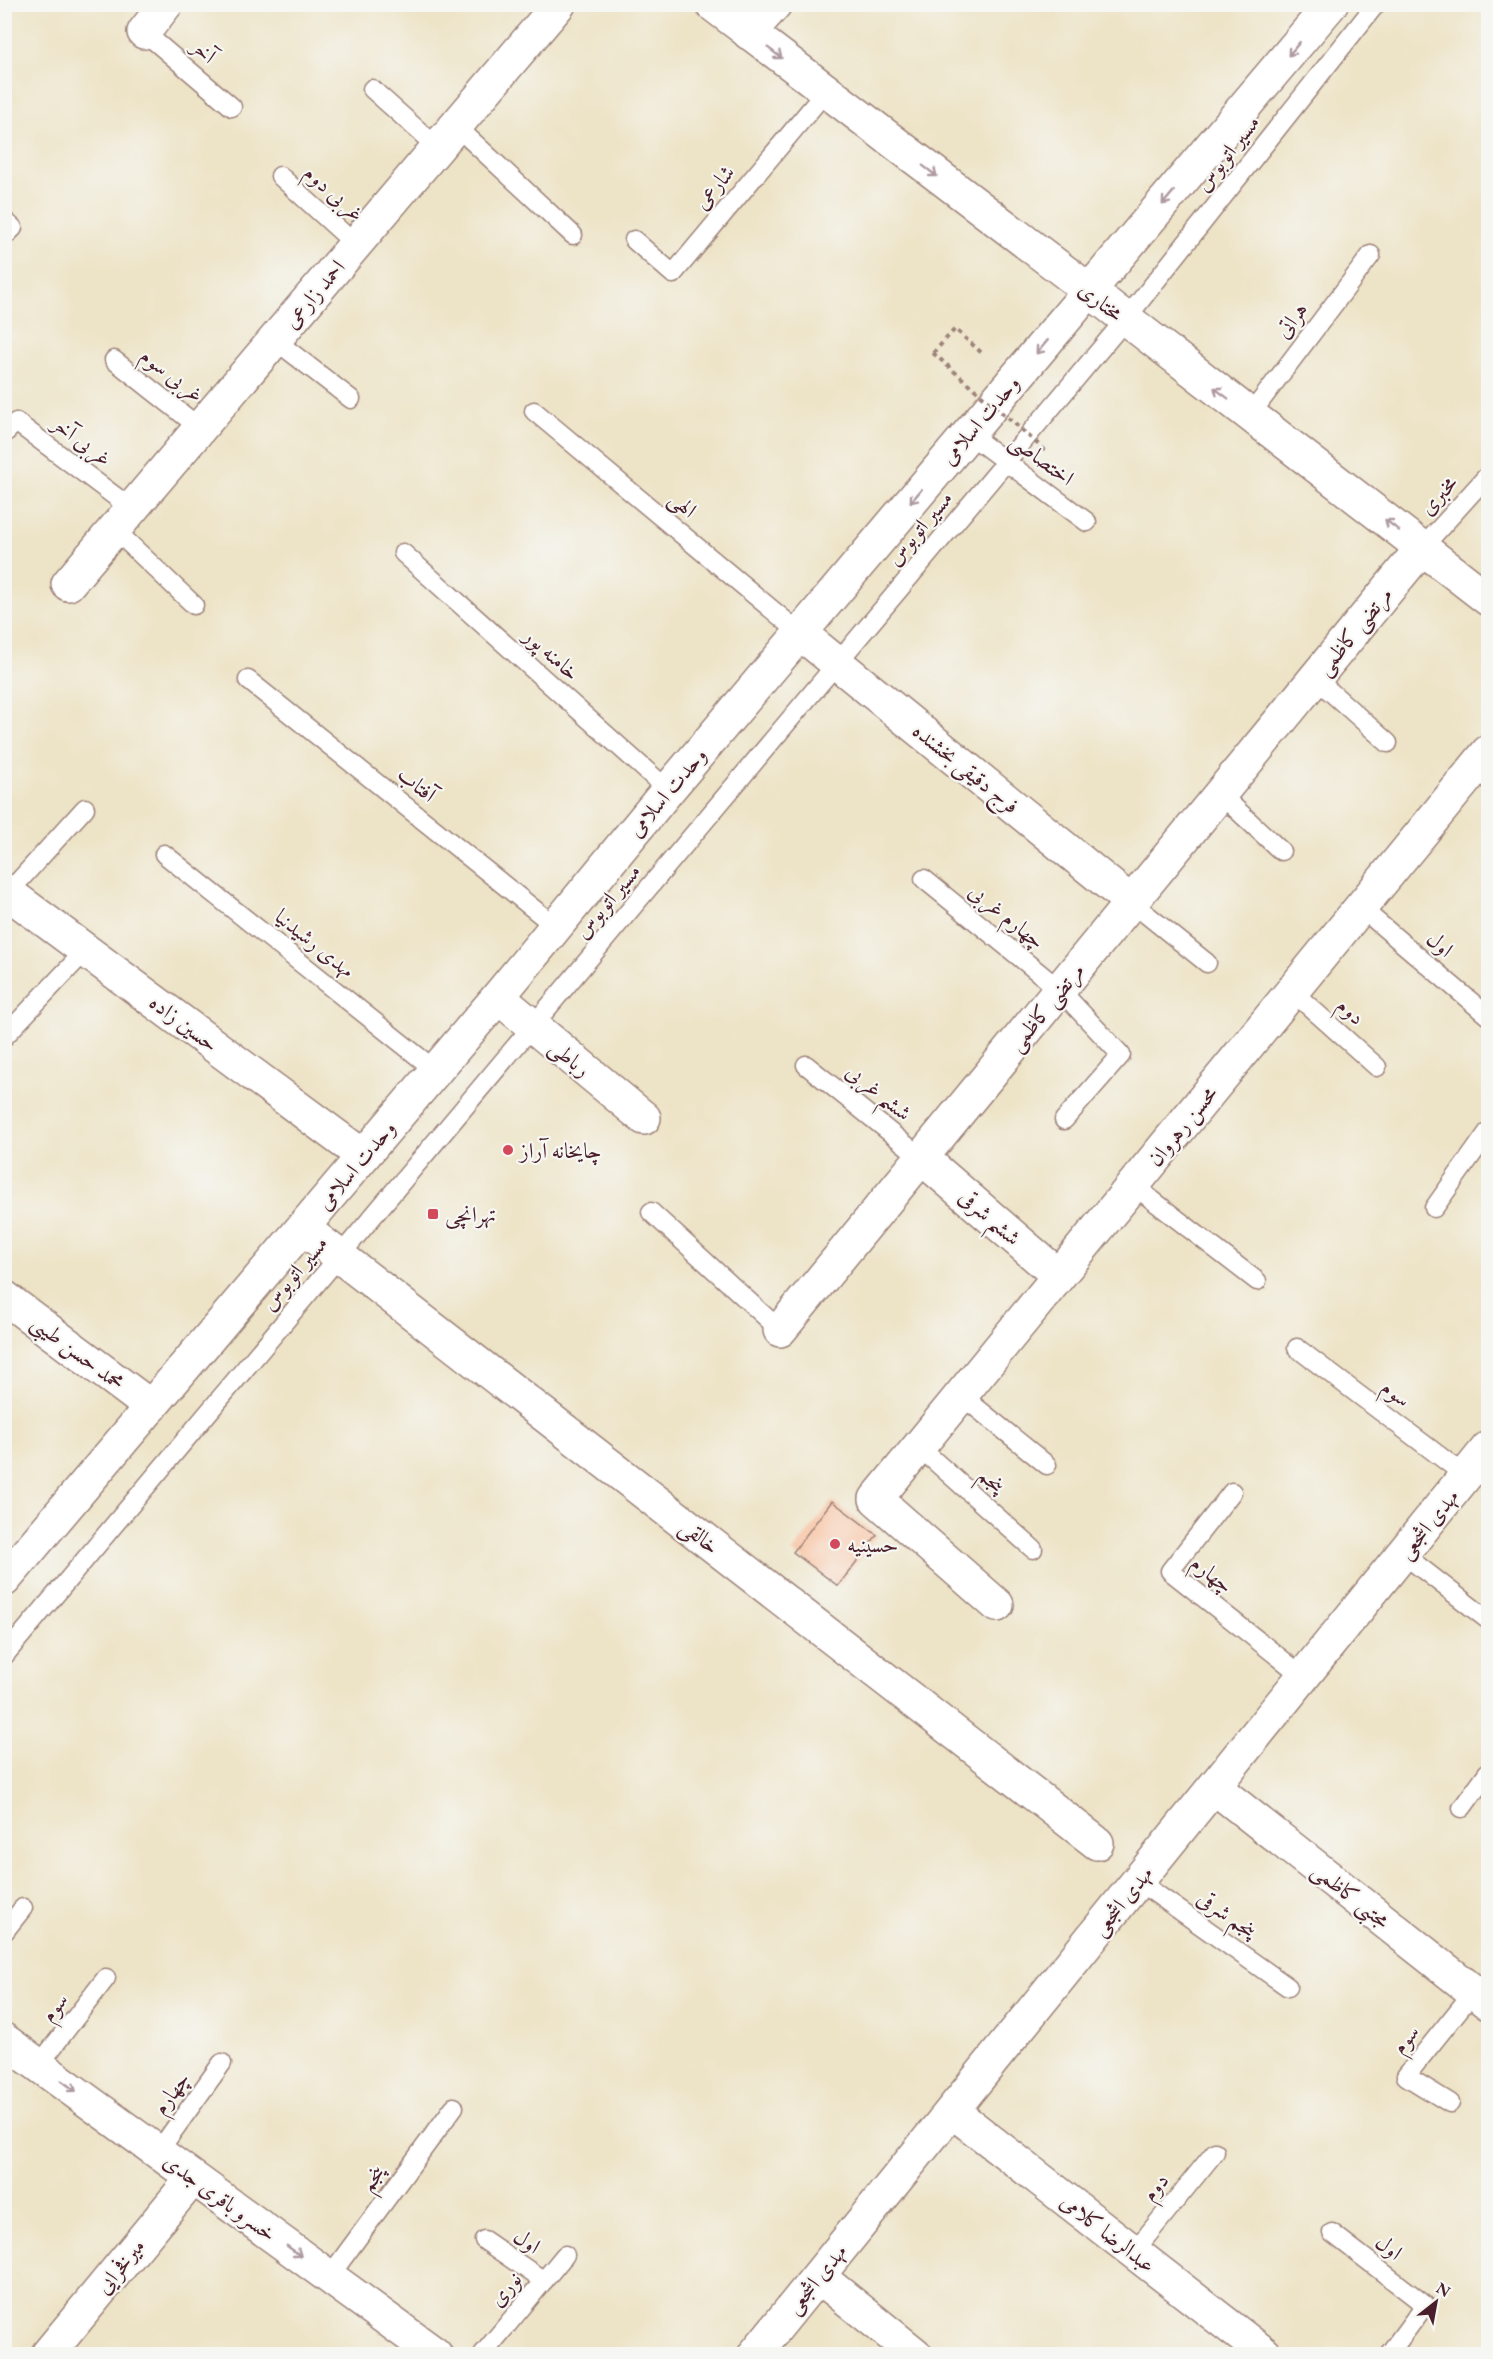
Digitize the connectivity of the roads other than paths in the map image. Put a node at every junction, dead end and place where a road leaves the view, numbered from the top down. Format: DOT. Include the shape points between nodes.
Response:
graph roads {
  1 [pos="166,4"];
  2 [pos="559,4"];
  3 [pos="712,4"];
  4 [pos="775,4"];
  5 [pos="1331,4"];
  6 [pos="1376,4"];
  7 [pos="144,32"];
  8 [pos="749,33"];
  9 [pos="372,88"];
  10 [pos="826,92"];
  11 [pos="232,107"];
  12 [pos="447,137"];
  13 [pos="280,176"];
  14 [pos="4,220"];
  15 [pos="573,234"];
  16 [pos="4,237"];
  17 [pos="634,240"];
  18 [pos="356,245"];
  19 [pos="1371,255"];
  20 [pos="1090,291"];
  21 [pos="1125,320"];
  22 [pos="275,340"];
  23 [pos="114,360"];
  24 [pos="351,399"];
  25 [pos="534,411"];
  26 [pos="1250,415"];
  27 [pos="200,428"];
  28 [pos="4,434"];
  29 [pos="969,434"];
  30 [pos="1005,462"];
  31 [pos="1488,475"];
  32 [pos="123,519"];
  33 [pos="1087,522"];
  34 [pos="1422,548"];
  35 [pos="403,554"];
  36 [pos="68,584"];
  37 [pos="1488,599"];
  38 [pos="194,605"];
  39 [pos="801,633"];
  40 [pos="837,663"];
  41 [pos="1316,678"];
  42 [pos="248,680"];
  43 [pos="1388,743"];
  44 [pos="1488,752"];
  45 [pos="668,789"];
  46 [pos="1220,794"];
  47 [pos="85,808"];
  48 [pos="1281,851"];
  49 [pos="164,854"];
  50 [pos="924,879"];
  51 [pos="6,892"];
  52 [pos="1131,902"];
  53 [pos="1361,908"];
  54 [pos="555,926"];
  55 [pos="86,950"];
  56 [pos="1207,963"];
  57 [pos="1060,990"];
  58 [pos="1293,992"];
  59 [pos="498,997"];
  60 [pos="1488,1016"];
  61 [pos="532,1027"];
  62 [pos="4,1037"];
  63 [pos="806,1065"];
  64 [pos="1377,1067"];
  65 [pos="435,1070"];
  66 [pos="644,1118"];
  67 [pos="1064,1119"];
  68 [pos="1488,1132"];
  69 [pos="363,1156"];
  70 [pos="922,1158"];
  71 [pos="1133,1185"];
  72 [pos="1434,1208"];
  73 [pos="651,1212"];
  74 [pos="303,1228"];
  75 [pos="340,1256"];
  76 [pos="1059,1276"];
  77 [pos="1257,1281"];
  78 [pos="4,1297"];
  79 [pos="780,1330"];
  80 [pos="1297,1348"];
  81 [pos="962,1396"];
  82 [pos="151,1407"];
  83 [pos="919,1447"];
  84 [pos="1488,1448"];
  85 [pos="1047,1465"];
  86 [pos="1466,1476"];
  87 [pos="1232,1492"];
  88 [pos="1033,1549"];
  89 [pos="1403,1554"];
  90 [pos="4,1581"];
  91 [pos="997,1605"];
  92 [pos="1488,1620"];
  93 [pos="4,1656"];
  94 [pos="1304,1677"];
  95 [pos="1488,1772"];
  96 [pos="1215,1787"];
  97 [pos="1462,1808"];
  98 [pos="1097,1843"];
  99 [pos="1138,1881"];
  100 [pos="23,1908"];
  101 [pos="4,1932"];
  102 [pos="106,1978"];
  103 [pos="1288,1987"];
  104 [pos="1481,1997"];
  105 [pos="4,2040"];
  106 [pos="222,2063"];
  107 [pos="39,2065"];
  108 [pos="1450,2103"];
  109 [pos="454,2107"];
  110 [pos="952,2111"];
  111 [pos="158,2152"];
  112 [pos="1215,2152"];
  113 [pos="193,2178"];
  114 [pos="1332,2233"];
  115 [pos="484,2240"];
  116 [pos="1133,2253"];
  117 [pos="565,2255"];
  118 [pos="818,2276"];
  119 [pos="328,2277"];
  120 [pos="544,2281"];
  121 [pos="427,2352"];
  122 [pos="48,2355"];
  123 [pos="483,2355"];
  124 [pos="755,2355"];
  125 [pos="915,2355"];
  126 [pos="1265,2355"];
  127 [pos="1389,2355"];
  1 -- 7 [label="street"];
  2 -- 12 [label="street, احمد زارعی"];
  3 -- 8 [label="street, مختاری"];
  4 -- 8 [label="street"];
  5 -- 20 [label="street, وحدت اسلامی, one-way"];
  6 -- 21 [label="lane, مسیر اتوبوس"];
  7 -- 11 [label="lane, آخر"];
  8 -- 10 [label="street, مختاری, one-way"];
  9 -- 12 [label="lane"];
  10 -- 17 [label="lane, شارعی" via="673,274"];
  10 -- 20 [label="street, مختاری, one-way"];
  12 -- 15 [label="lane"];
  12 -- 18 [label="street, احمد زارعی"];
  13 -- 18 [label="lane, غربی دوم"];
  14 -- 16 [label="lane" via="13,228"];
  18 -- 22 [label="street, احمد زارعی"];
  19 -- 26 [label="lane, هراتی"];
  20 -- 21 [label="street, مختاری"];
  20 -- 29 [label="street, وحدت اسلامی, one-way"];
  26 -- 21 [label="street, مختاری, one-way"];
  21 -- 30 [label="lane, مسیر اتوبوس"];
  22 -- 24 [label="lane"];
  22 -- 27 [label="street, احمد زارعی"];
  23 -- 27 [label="lane, غربی سوم"];
  25 -- 39 [label="lane, الهی"];
  34 -- 26 [label="street, مختاری, one-way"];
  27 -- 32 [label="street, احمد زارعی"];
  28 -- 32 [label="lane, غربی آخر" via="16,422"];
  29 -- 30 [label="lane, اختصاصی"];
  29 -- 39 [label="street, وحدت اسلامی, one-way"];
  30 -- 33 [label="lane, اختصاصی"];
  30 -- 40 [label="lane, مسیر اتوبوس"];
  31 -- 34 [label="lane, مخبری"];
  32 -- 36 [label="street, احمد زارعی"];
  32 -- 38 [label="lane"];
  34 -- 37 [label="street, مختاری"];
  34 -- 41 [label="street, مرتضی کاظمی"];
  35 -- 45 [label="lane, خامنه پور"];
  39 -- 40 [label="street, فرج دقیقی بخشنده"];
  39 -- 45 [label="street, وحدت اسلامی"];
  40 -- 52 [label="street, فرج دقیقی بخشنده"];
  40 -- 61 [label="lane, مسیر اتوبوس"];
  41 -- 43 [label="lane"];
  41 -- 46 [label="street, مرتضی کاظمی"];
  42 -- 54 [label="lane, آفتاب"];
  44 -- 53 [label="street, محسن رهروان"];
  45 -- 54 [label="street, وحدت اسلامی"];
  46 -- 48 [label="lane"];
  46 -- 52 [label="street, مرتضی کاظمی"];
  47 -- 51 [label="lane"];
  49 -- 65 [label="lane, مهدی رشیدنیا"];
  50 -- 57 [label="lane, چهارم غربی"];
  51 -- 55 [label="street, حسین زاده"];
  52 -- 56 [label="lane"];
  52 -- 57 [label="street, مرتضی کاظمی"];
  53 -- 58 [label="street, محسن رهروان"];
  53 -- 60 [label="lane, اول"];
  54 -- 59 [label="street, وحدت اسلامی"];
  55 -- 62 [label="lane"];
  55 -- 69 [label="street, حسین زاده"];
  57 -- 67 [label="lane, چهارم غربی" via="1121,1055"];
  57 -- 70 [label="street, مرتضی کاظمی"];
  58 -- 64 [label="lane, دوم"];
  58 -- 71 [label="street, محسن رهروان"];
  59 -- 61 [label="street, رباطی"];
  59 -- 65 [label="street, وحدت اسلامی"];
  61 -- 66 [label="street, رباطی"];
  61 -- 75 [label="lane, مسیر اتوبوس"];
  63 -- 70 [label="lane, ششم غربی"];
  65 -- 69 [label="street, وحدت اسلامی"];
  68 -- 72 [label="lane"];
  69 -- 74 [label="street, وحدت اسلامی"];
  70 -- 76 [label="street, ششم شرقی"];
  70 -- 79 [label="street, مرتضی کاظمی"];
  71 -- 76 [label="street, محسن رهروان"];
  71 -- 77 [label="lane"];
  73 -- 79 [label="lane, مرتضی کاظمی"];
  74 -- 75 [label="street, خالقی"];
  74 -- 82 [label="street, وحدت اسلامی"];
  75 -- 93 [label="lane, مسیر اتوبوس"];
  75 -- 98 [label="street, خالقی"];
  76 -- 81 [label="street, محسن رهروان"];
  78 -- 82 [label="street, محمد حسن طیبی"];
  80 -- 86 [label="lane, سوم"];
  81 -- 83 [label="street, محسن رهروان"];
  81 -- 85 [label="lane"];
  82 -- 90 [label="street, وحدت اسلامی"];
  83 -- 88 [label="lane, پنجم"];
  83 -- 91 [label="street, محسن رهروان" via="876,1499"];
  84 -- 86 [label="street, مهدی اشجعی"];
  86 -- 89 [label="street, مهدی اشجعی"];
  87 -- 94 [label="lane, چهارم" via="1170,1571"];
  89 -- 92 [label="lane"];
  89 -- 94 [label="street, مهدی اشجعی"];
  94 -- 96 [label="street, مهدی اشجعی"];
  95 -- 97 [label="lane"];
  96 -- 99 [label="street, مهدی اشجعی"];
  96 -- 104 [label="street, مجتبی کاظمی"];
  99 -- 103 [label="lane, پنجم شرقی"];
  99 -- 110 [label="street, مهدی اشجعی"];
  100 -- 101 [label="lane"];
  102 -- 107 [label="lane, سوم"];
  104 -- 108 [label="lane, سوم" via="1406,2076"];
  105 -- 107 [label="street, خسرو باقری جدی"];
  106 -- 111 [label="lane, چهارم"];
  107 -- 111 [label="street, خسرو باقری جدی, one-way"];
  109 -- 119 [label="lane, پنجم"];
  110 -- 116 [label="street, عبدالرضا کلامی"];
  110 -- 118 [label="street, مهدی اشجعی"];
  111 -- 113 [label="street, خسرو باقری جدی"];
  112 -- 116 [label="lane, دوم"];
  113 -- 119 [label="street, خسرو باقری جدی, one-way"];
  113 -- 122 [label="street, میرفخرایی"];
  114 -- 127 [label="lane, اول" via="1425,2305"];
  115 -- 120 [label="lane, اول"];
  116 -- 126 [label="street, عبدالرضا کلامی"];
  117 -- 120 [label="lane, نوری"];
  118 -- 124 [label="street, مهدی اشجعی"];
  118 -- 125 [label="street"];
  119 -- 121 [label="street, خسرو باقری جدی"];
  120 -- 123 [label="lane, نوری"];
}
